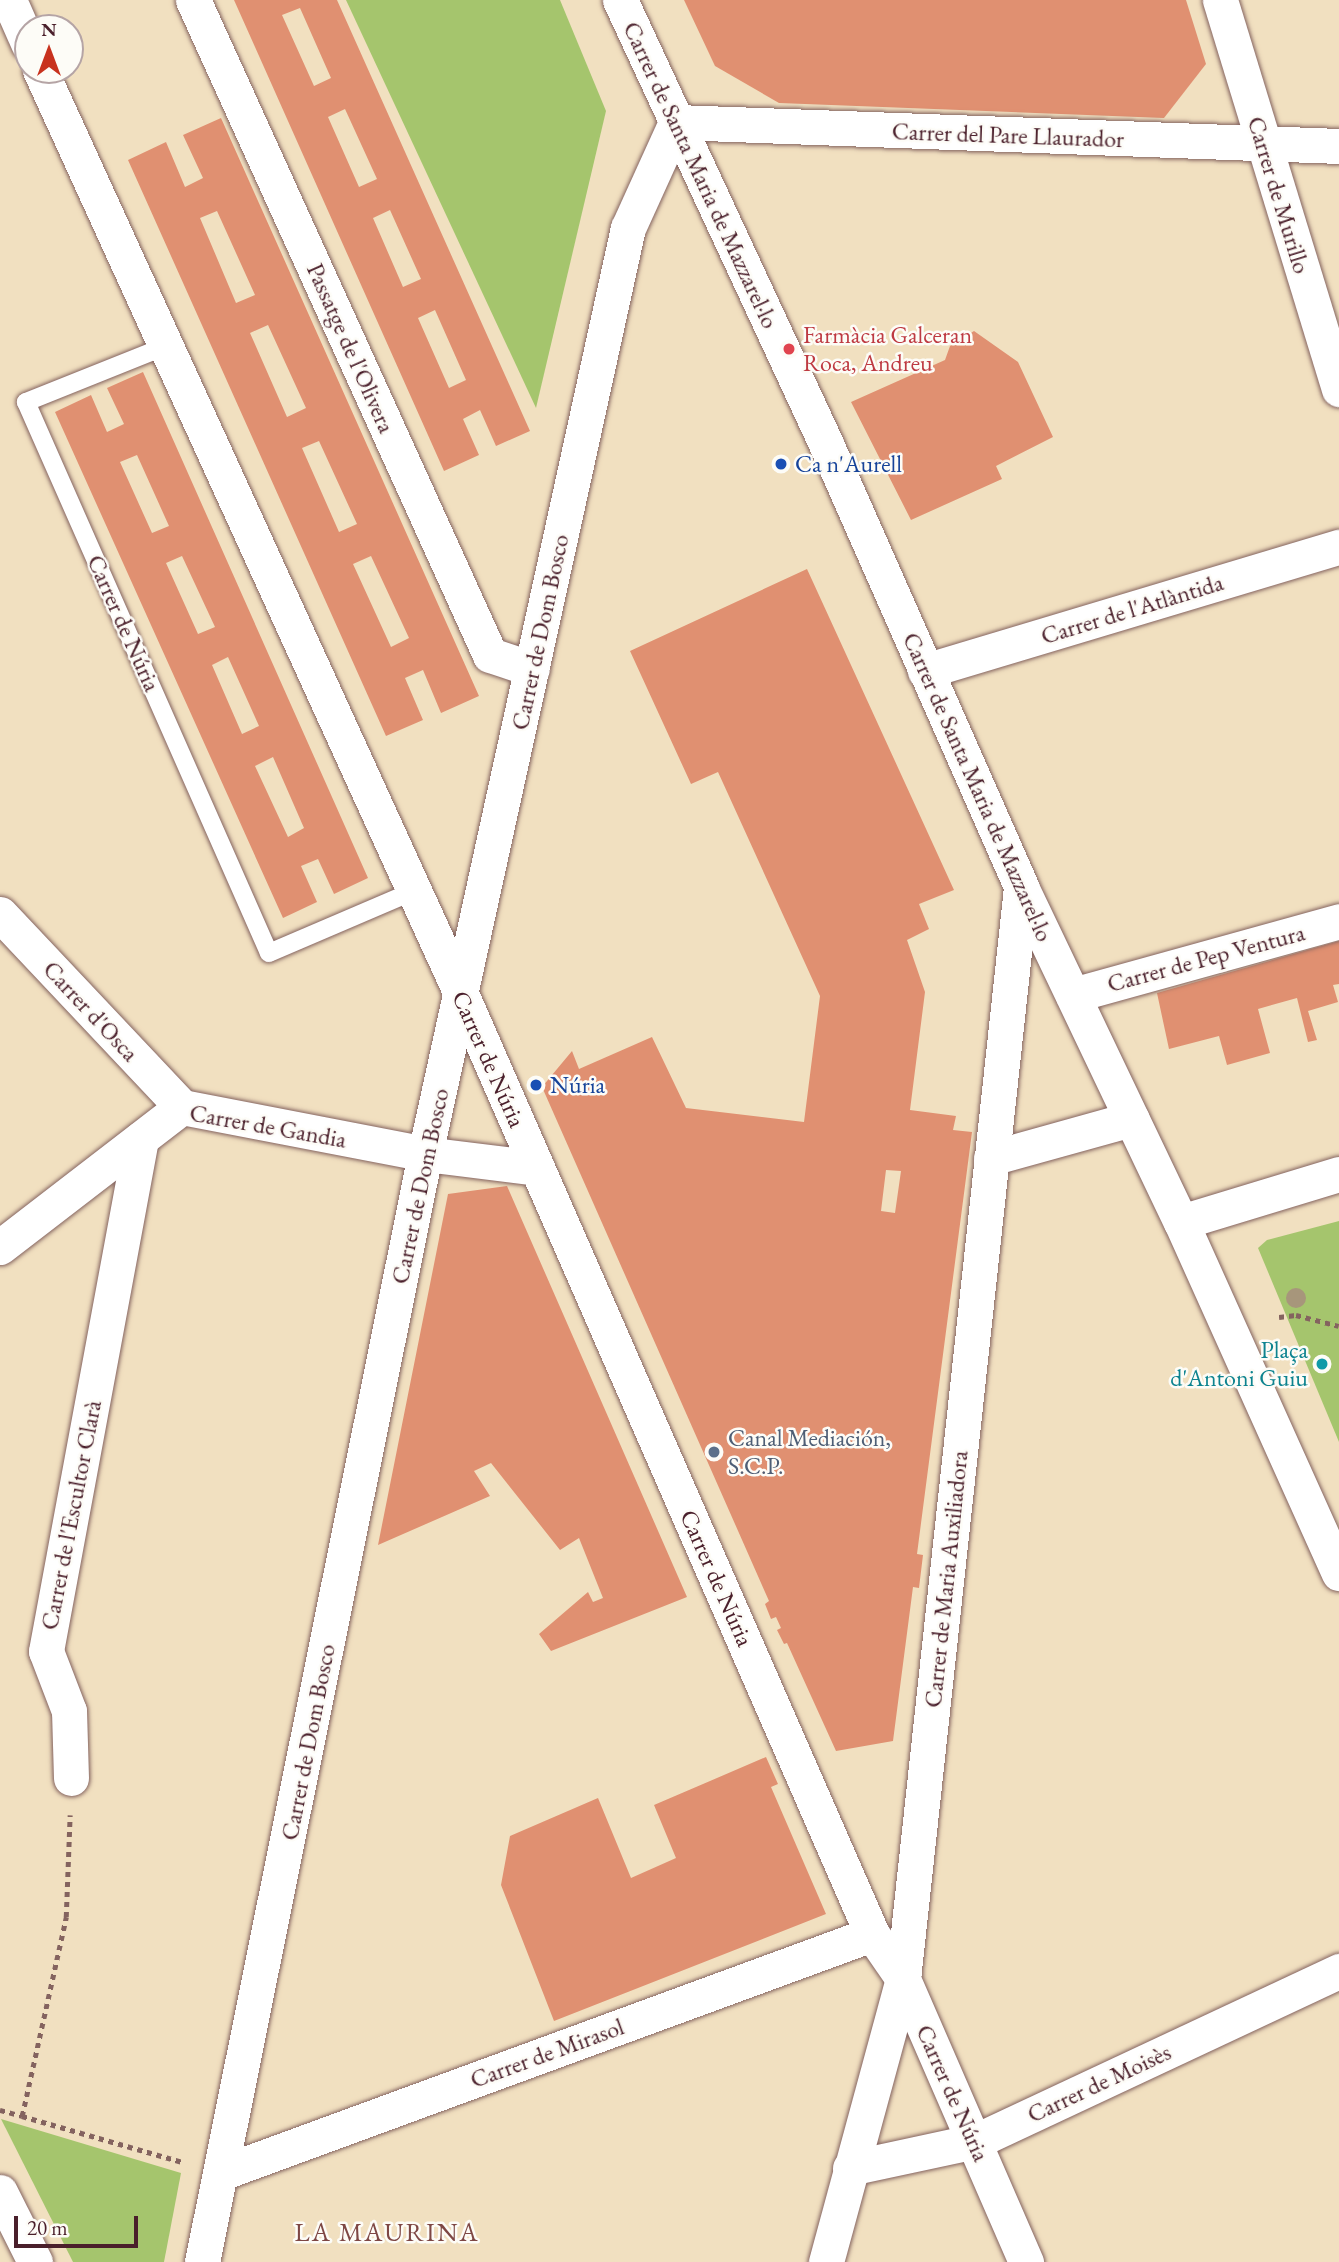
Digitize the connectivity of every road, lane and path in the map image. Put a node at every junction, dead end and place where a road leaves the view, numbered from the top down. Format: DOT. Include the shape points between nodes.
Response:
graph roads {
  1 [pos="193,0"];
  2 [pos="620,0"];
  3 [pos="1220,0"];
  4 [pos="46,84"];
  5 [pos="676,122"];
  6 [pos="1262,144"];
  7 [pos="1339,146"];
  8 [pos="166,346"];
  9 [pos="1336,369"];
  10 [pos="1339,547"];
  11 [pos="532,669"];
  12 [pos="925,671"];
  13 [pos="1021,887"];
  14 [pos="414,891"];
  15 [pos="0,914"];
  16 [pos="1339,921"];
  17 [pos="1073,995"];
  18 [pos="462,996"];
  19 [pos="183,1107"];
  20 [pos="1132,1119"];
  21 [pos="142,1139"];
  22 [pos="425,1154"];
  23 [pos="991,1158"];
  24 [pos="537,1168"];
  25 [pos="1339,1174"];
  26 [pos="1181,1222"];
  27 [pos="0,1247"];
  28 [pos="1279,1317"];
  29 [pos="1339,1326"];
  30 [pos="1339,1573"];
  31 [pos="71,1778"];
  32 [pos="873,1934"];
  33 [pos="1339,1971"];
  34 [pos="903,1979"];
  35 [pos="0,2110"];
  36 [pos="22,2116"];
  37 [pos="976,2141"];
  38 [pos="850,2168"];
  39 [pos="221,2173"];
  40 [pos="0,2192"];
  41 [pos="35,2262"];
  42 [pos="202,2262"];
  43 [pos="826,2262"];
  44 [pos="1026,2262"];
  1 -- 11 [label="street, Passatge de l'Olivera" via="490,655"];
  2 -- 5 [label="street, Carrer de Santa Maria de Mazzarel·lo"];
  3 -- 6 [label="street, Carrer de Murillo"];
  4 -- 8 [label="street, Carrer de Núria"];
  5 -- 6 [label="street, Carrer del Pare Llaurador"];
  5 -- 11 [label="street, Carrer de Dom Bosco" via="628,228"];
  5 -- 12 [label="street, Carrer de Santa Maria de Mazzarel·lo"];
  6 -- 7 [label="street, Carrer del Pare Llaurador"];
  6 -- 9 [label="street, Carrer de Murillo"];
  8 -- 14 [label="street, Carrer de Núria"];
  8 -- 14 [label="lane, Carrer de Núria" via="26,402 269,953"];
  10 -- 12 [label="street, Carrer de l'Atlàntida"];
  11 -- 18 [label="street, Carrer de Dom Bosco"];
  12 -- 13 [label="street, Carrer de Santa Maria de Mazzarel·lo"];
  13 -- 17 [label="street, Carrer de Santa Maria de Mazzarel·lo"];
  13 -- 23 [label="street, Carrer de Maria Auxiliadora"];
  14 -- 18 [label="street, Carrer de Núria"];
  15 -- 19 [label="street, Carrer d'Osca"];
  16 -- 17 [label="street, Carrer de Pep Ventura"];
  17 -- 20 [label="street, Carrer de Santa Maria de Mazzarel·lo"];
  18 -- 22 [label="street, Carrer de Dom Bosco"];
  18 -- 24 [label="street, Carrer de Núria"];
  19 -- 21 [label="street, Carrer de Gandia"];
  19 -- 22 [label="street, Carrer de Gandia"];
  20 -- 23 [label="street"];
  20 -- 26 [label="street, Carrer de Santa Maria de Mazzarel·lo"];
  21 -- 27 [label="street, Carrer de Gandia"];
  21 -- 31 [label="street, Carrer de l'Escultor Clarà" via="46,1651 69,1711"];
  22 -- 24 [label="street, Carrer de Gandia"];
  22 -- 39 [label="street, Carrer de Dom Bosco"];
  23 -- 34 [label="street, Carrer de Maria Auxiliadora"];
  24 -- 32 [label="street, Carrer de Núria"];
  25 -- 26 [label="street"];
  26 -- 30 [label="street, Carrer de Santa Maria de Mazzarel·lo"];
  28 -- 29 [label="path" via="1296,1315"];
  31 -- 36 [label="path" via="66,1917"];
  32 -- 34 [label="street, Carrer de Núria"];
  32 -- 39 [label="street, Carrer de Mirasol"];
  33 -- 37 [label="street, Carrer de Moisès"];
  34 -- 37 [label="street, Carrer de Núria"];
  34 -- 38 [label="street, Carrer de Maria Auxiliadora"];
  35 -- 36 [label="path"];
  36 -- 39 [label="path"];
  37 -- 38 [label="street, Carrer de Moisès"];
  37 -- 44 [label="street, Carrer de Núria"];
  38 -- 43 [label="street, Carrer de Maria Auxiliadora"];
  39 -- 42 [label="street, Carrer de Dom Bosco"];
  40 -- 41 [label="street"];
}
